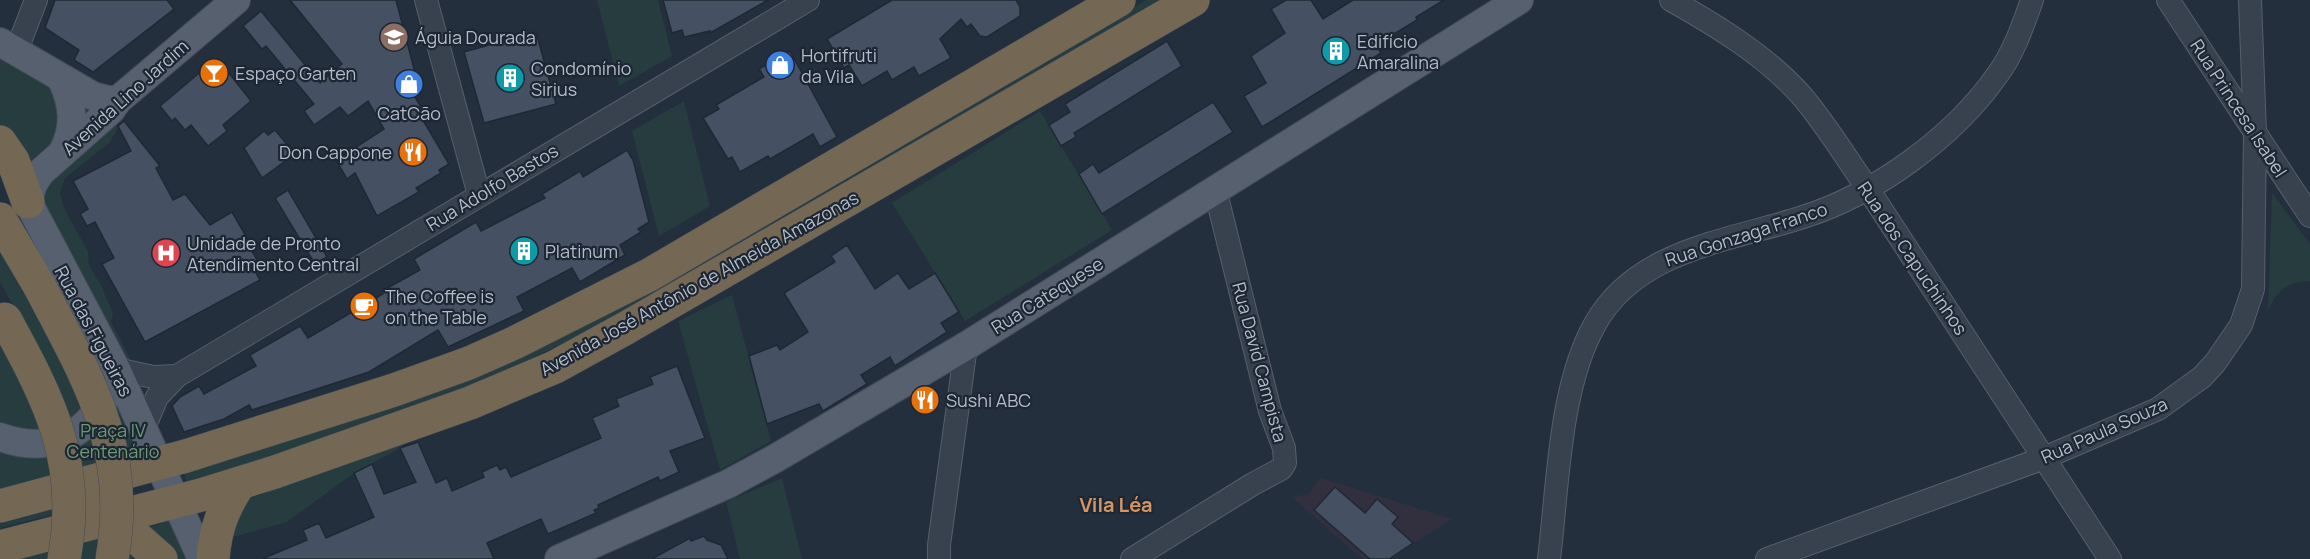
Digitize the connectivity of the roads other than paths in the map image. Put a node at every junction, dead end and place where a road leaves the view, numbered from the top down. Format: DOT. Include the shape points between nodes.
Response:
graph roads {
  1 [pos="36,0"];
  2 [pos="236,0"];
  3 [pos="426,0"];
  4 [pos="1119,0"];
  5 [pos="1192,0"];
  6 [pos="1519,0"];
  7 [pos="1671,0"];
  8 [pos="2032,0"];
  9 [pos="2168,0"];
  10 [pos="2250,0"];
  11 [pos="802,2"];
  12 [pos="8,47"];
  13 [pos="61,78"];
  14 [pos="118,100"];
  15 [pos="2255,132"];
  16 [pos="0,142"];
  17 [pos="62,154"];
  18 [pos="1215,189"];
  19 [pos="1868,189"];
  20 [pos="478,195"];
  21 [pos="28,202"];
  22 [pos="2310,216"];
  23 [pos="0,219"];
  24 [pos="2,315"];
  25 [pos="966,346"];
  26 [pos="116,369"];
  27 [pos="177,376"];
  28 [pos="144,428"];
  29 [pos="0,437"];
  30 [pos="2044,458"];
  31 [pos="159,463"];
  32 [pos="240,483"];
  33 [pos="75,485"];
  34 [pos="176,501"];
  35 [pos="0,506"];
  36 [pos="114,516"];
  37 [pos="0,547"];
  38 [pos="567,557"];
  39 [pos="64,559"];
  40 [pos="112,559"];
  41 [pos="161,559"];
  42 [pos="202,559"];
  43 [pos="213,559"];
  44 [pos="939,559"];
  45 [pos="1132,559"];
  46 [pos="1549,559"];
  47 [pos="1767,559"];
  48 [pos="2110,559"];
  1 -- 12 [label="street"];
  2 -- 14 [label="main road, Avenida Lino Jardim"];
  3 -- 20 [label="street"];
  4 -- 31 [label="highway, Avenida José Antônio de Almeida Amazonas" via="649,275 514,343 394,390"];
  5 -- 32 [label="highway, Avenida José Antônio de Almeida Amazonas" via="555,367 424,420"];
  6 -- 18 [label="main road, Rua Catequese"];
  7 -- 19 [label="street, Rua dos Capuchinhos" via="1719,28 1792,87"];
  8 -- 19 [label="street, Rua Gonzaga Franco" via="2008,58 1985,91 1929,147"];
  9 -- 15 [label="street, Rua Princesa Isabel"];
  10 -- 15 [label="street, Rua Paula Souza"];
  11 -- 20 [label="street, Rua Adolfo Bastos"];
  12 -- 13 [label="main road"];
  13 -- 14 [label="main road" via="99,99"];
  13 -- 17 [label="main road" via="72,116 70,136"];
  14 -- 17 [label="main road, Avenida Lino Jardim"];
  15 -- 22 [label="street, Rua Princesa Isabel"];
  15 -- 30 [label="street, Rua Paula Souza" via="2253,289 2241,325 2202,377 2158,409"];
  16 -- 21 [label="highway"];
  17 -- 21 [label="main road, Avenida Lino Jardim" via="36,178"];
  18 -- 25 [label="main road, Rua Catequese"];
  18 -- 45 [label="street, Rua David Campista" via="1285,463"];
  19 -- 30 [label="street, Rua dos Capuchinhos"];
  19 -- 46 [label="street, Rua Gonzaga Franco" via="1805,217 1664,260 1636,278 1607,305 1582,353 1571,389"];
  20 -- 27 [label="street, Rua Adolfo Bastos"];
  21 -- 26 [label="main road, Rua das Figueiras"];
  23 -- 40 [label="highway, bridge" via="93,389 110,440 117,494"];
  24 -- 39 [label="highway, bridge" via="42,389 59,433 69,513"];
  25 -- 38 [label="main road, Rua Catequese" via="753,471"];
  25 -- 44 [label="street"];
  26 -- 27 [label="street" via="153,377"];
  26 -- 28 [label="main road, Rua das Figueiras"];
  26 -- 29 [label="main road" via="99,410 75,433 35,444"];
  27 -- 28 [label="street, Rua Adolfo Bastos" via="158,397"];
  28 -- 31 [label="main road, Rua das Figueiras"];
  30 -- 47 [label="street, Rua Paula Souza"];
  30 -- 48 [label="street, Rua dos Capuchinhos"];
  31 -- 33 [label="highway, Avenida José Antônio de Almeida Amazonas"];
  31 -- 34 [label="main road, Rua das Figueiras"];
  32 -- 34 [label="highway, Avenida José Antônio de Almeida Amazonas"];
  32 -- 43 [label="highway" via="217,525"];
  33 -- 35 [label="highway, Avenida José Antônio de Almeida Amazonas"];
  33 -- 36 [label="highway"];
  34 -- 36 [label="highway, Avenida José Antônio de Almeida Amazonas"];
  34 -- 42 [label="main road, Rua das Figueiras"];
  36 -- 37 [label="highway, Avenida José Antônio de Almeida Amazonas"];
  36 -- 41 [label="highway"];
}
